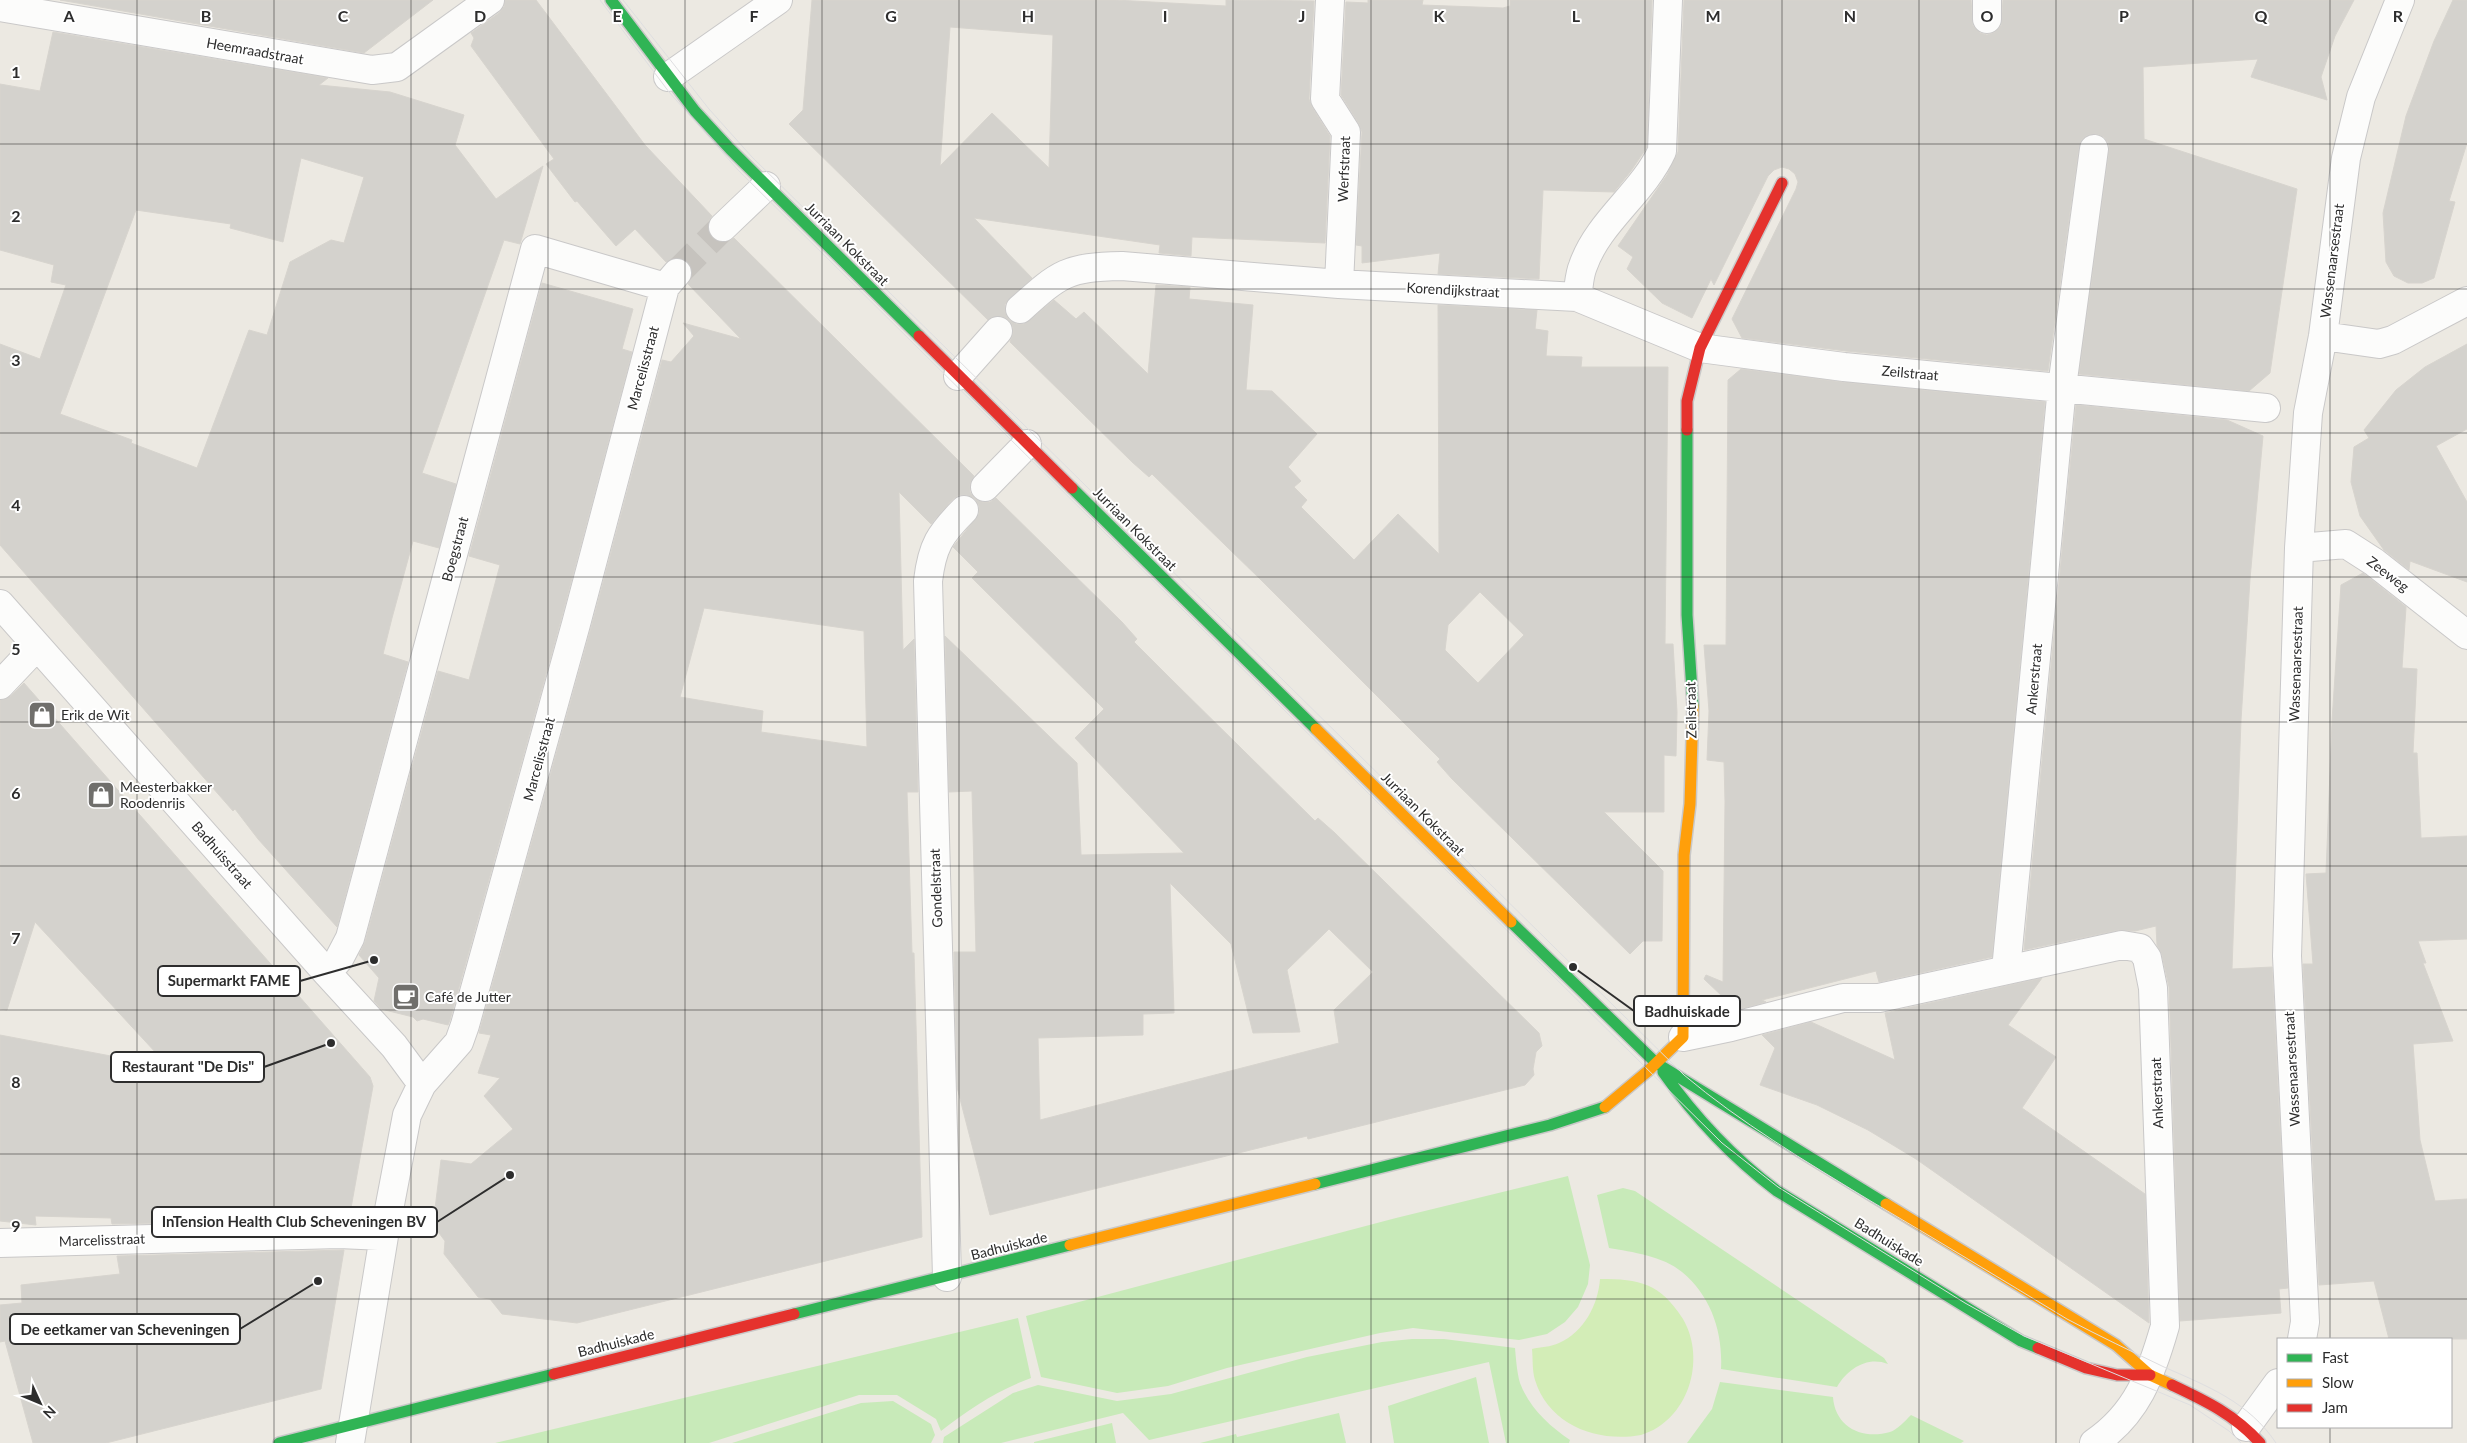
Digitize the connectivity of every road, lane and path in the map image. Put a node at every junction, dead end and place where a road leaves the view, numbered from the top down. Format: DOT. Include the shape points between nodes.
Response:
graph roads {
  1 [pos="490,0"];
  2 [pos="610,0"];
  3 [pos="778,0"];
  4 [pos="1330,0"];
  5 [pos="1668,0"];
  6 [pos="2400,0"];
  7 [pos="0,7"];
  8 [pos="668,77"];
  9 [pos="2094,149"];
  10 [pos="1782,183"];
  11 [pos="766,186"];
  12 [pos="723,227"];
  13 [pos="671,280"];
  14 [pos="1339,284"];
  15 [pos="1577,297"];
  16 [pos="2467,301"];
  17 [pos="1020,309"];
  18 [pos="998,331"];
  19 [pos="2322,336"];
  20 [pos="1700,348"];
  21 [pos="958,376"];
  22 [pos="2062,388"];
  23 [pos="2266,408"];
  24 [pos="1027,444"];
  25 [pos="985,487"];
  26 [pos="964,510"];
  27 [pos="2299,548"];
  28 [pos="0,604"];
  29 [pos="2467,635"];
  30 [pos="37,646"];
  31 [pos="0,685"];
  32 [pos="2006,970"];
  33 [pos="327,973"];
  34 [pos="1683,1037"];
  35 [pos="1656,1063"];
  36 [pos="422,1084"];
  37 [pos="384,1236"];
  38 [pos="0,1243"];
  39 [pos="947,1277"];
  40 [pos="2302,1338"];
  41 [pos="2150,1375"];
  42 [pos="2277,1385"];
  43 [pos="351,1433"];
  44 [pos="2253,1435"];
  45 [pos="279,1443"];
  46 [pos="2094,1443"];
  1 -- 7 [label="street, Heemraadstraat" via="397,67 372,70"];
  2 -- 8 [label="main road, Jurriaan Kokstraat"];
  3 -- 8 [label="street"];
  4 -- 14 [label="street, Werfstraat" via="1325,99 1346,132"];
  5 -- 15 [label="street" via="1662,151 1654,169 1596,240 1583,266"];
  6 -- 19 [label="street, Wassenaarsestraat" via="2362,97 2346,158"];
  8 -- 11 [label="main road, Jurriaan Kokstraat" via="701,118"];
  9 -- 22 [label="street"];
  10 -- 20 [label="main road, Zeilstraat"];
  11 -- 12 [label="street"];
  11 -- 21 [label="main road, Jurriaan Kokstraat"];
  13 -- 33 [label="street, Boegstraat" via="536,249 350,938"];
  13 -- 36 [label="street, Marcelisstraat" via="465,1025 459,1042"];
  14 -- 15 [label="street, Korendijkstraat"];
  14 -- 17 [label="street, Korendijkstraat" via="1090,266 1060,276"];
  15 -- 20 [label="street, Zeilstraat"];
  16 -- 19 [label="street" via="2407,335 2379,344"];
  18 -- 21 [label="street"];
  19 -- 27 [label="street, Wassenaarsestraat" via="2308,413"];
  20 -- 22 [label="street, Zeilstraat" via="1844,367"];
  20 -- 34 [label="main road, Zeilstraat" via="1688,401 1687,615 1693,712 1690,804 1684,855"];
  21 -- 24 [label="main road, Jurriaan Kokstraat"];
  22 -- 23 [label="street, Zeilstraat"];
  22 -- 32 [label="street, Ankerstraat"];
  24 -- 25 [label="street"];
  24 -- 35 [label="main road, Jurriaan Kokstraat"];
  26 -- 39 [label="street, Gondelstraat" via="944,531 930,562 928,581"];
  27 -- 29 [label="street, Zeeweg" via="2346,544"];
  27 -- 40 [label="street, Wassenaarsestraat" via="2287,956 2305,1322"];
  28 -- 30 [label="street, Badhuisstraat"];
  30 -- 31 [label="street"];
  30 -- 33 [label="street, Badhuisstraat"];
  32 -- 34 [label="street, Ankerstraat" via="1879,998 1842,998"];
  32 -- 41 [label="street, Ankerstraat" via="2122,945 2140,948 2147,958 2153,988 2165,1326"];
  33 -- 36 [label="street, Badhuisstraat" via="394,1046"];
  34 -- 35 [label="main road"];
  35 -- 39 [label="main road, Badhuiskade" via="1602,1109"];
  35 -- 41 [label="main road, Badhuiskade" via="2116,1345"];
  35 -- 41 [label="main road, Badhuiskade" via="1705,1130 1740,1164 1778,1191 2021,1341 2086,1368 2117,1375"];
  36 -- 37 [label="street, Marcelisstraat" via="407,1115"];
  37 -- 38 [label="street, Marcelisstraat" via="339,1234"];
  37 -- 43 [label="street, Marcelisstraat"];
  39 -- 43 [label="main road, Badhuiskade"];
  41 -- 44 [label="main road, Badhuiskade" via="2217,1406"];
  41 -- 46 [label="street, Ankerstraat" via="2125,1418"];
  42 -- 44 [label="street"];
  43 -- 45 [label="main road, Badhuiskade"];
}
